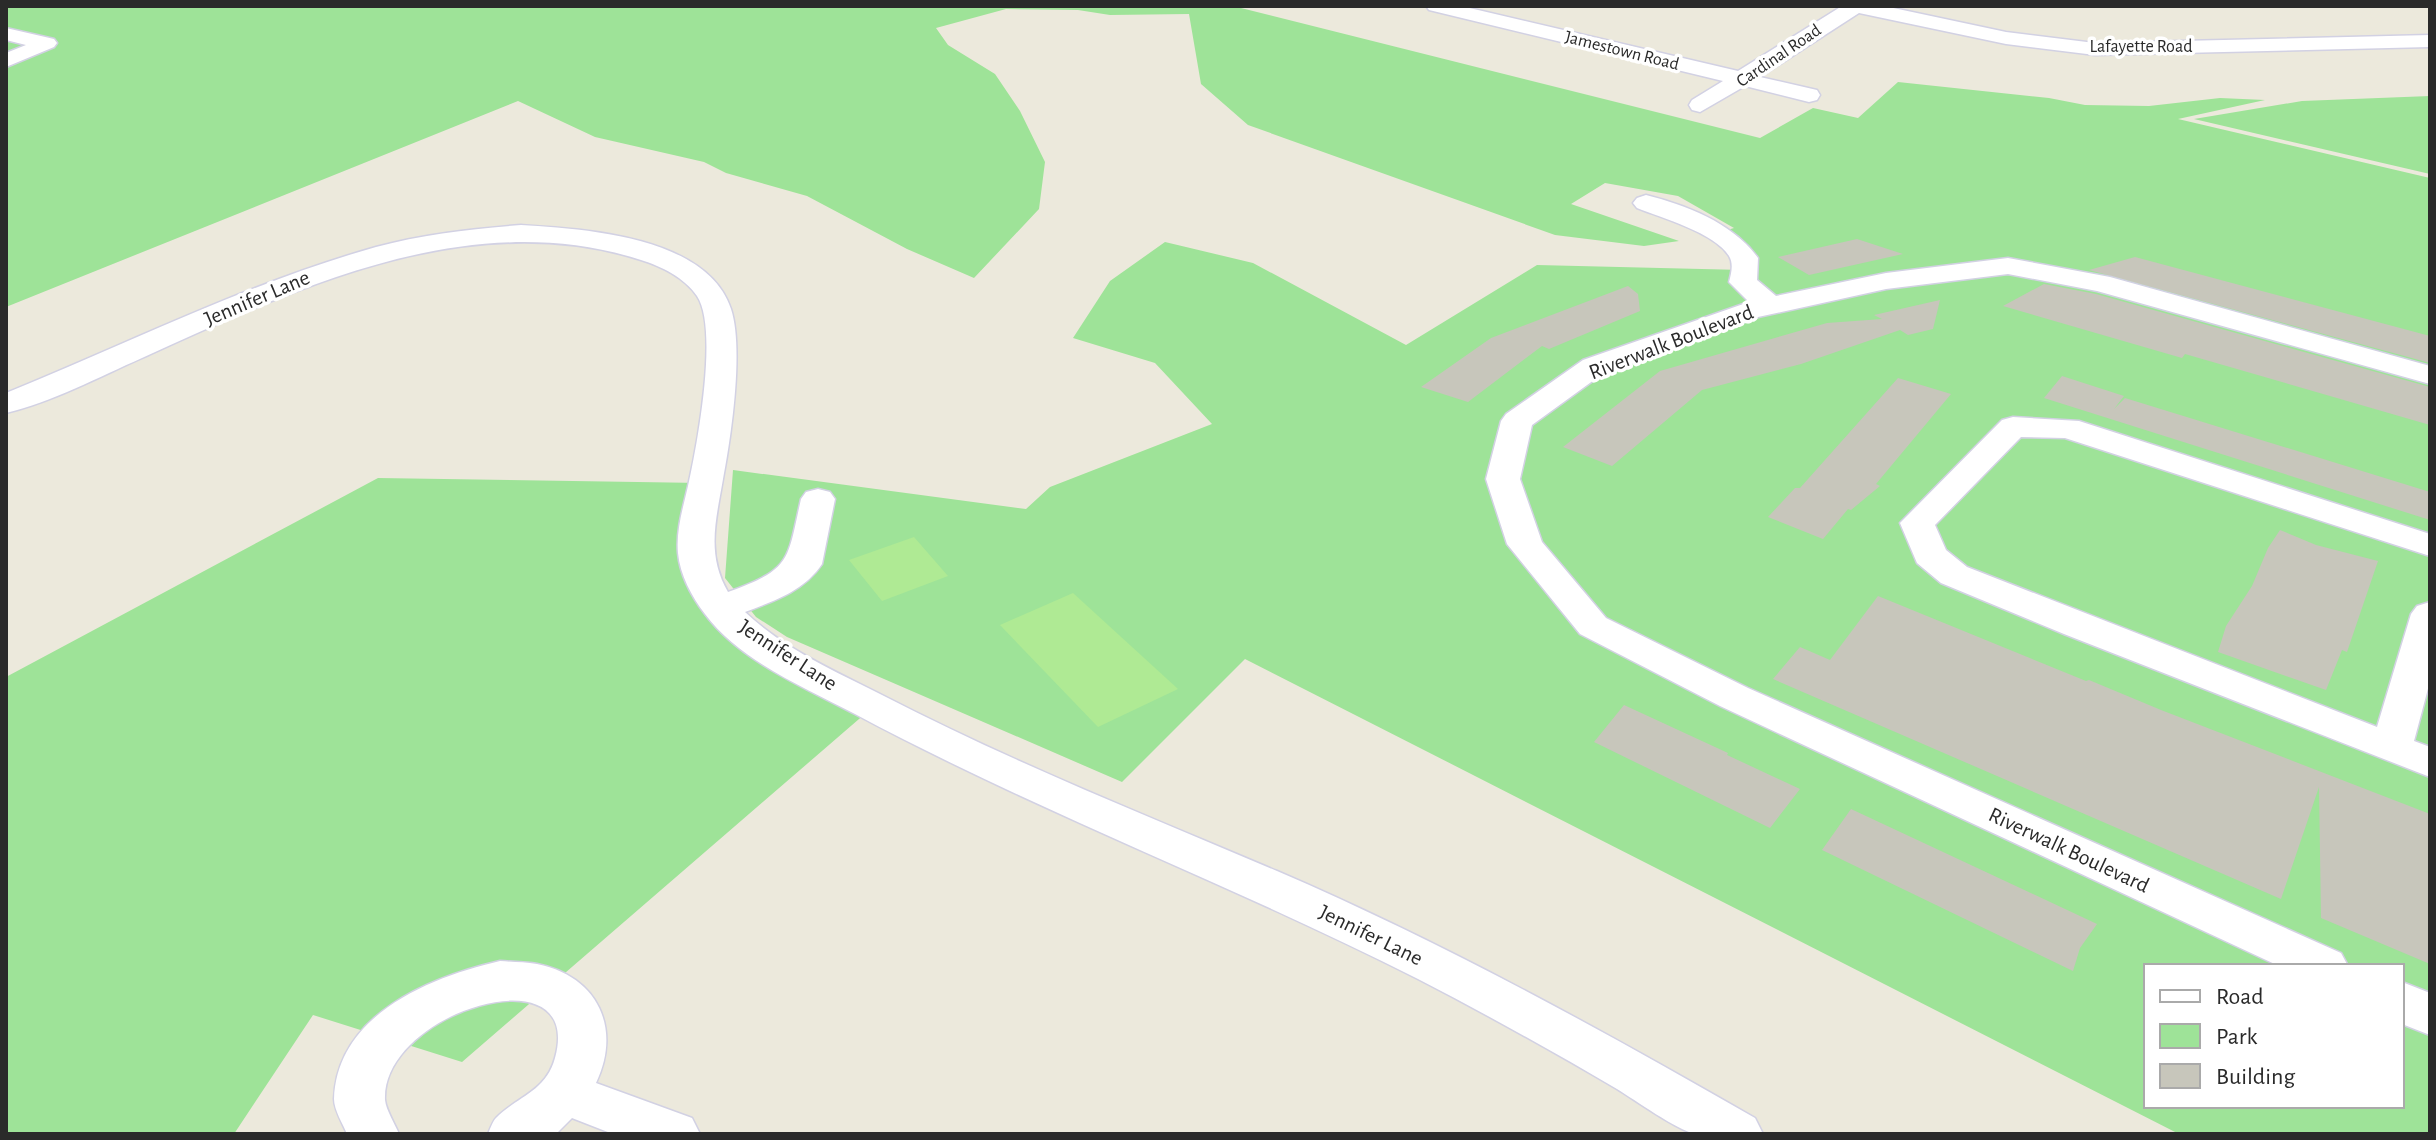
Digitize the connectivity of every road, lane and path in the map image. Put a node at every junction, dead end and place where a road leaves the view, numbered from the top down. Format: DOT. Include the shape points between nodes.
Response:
graph roads {
  1 [pos="1436,6"];
  2 [pos="1518,6"];
  3 [pos="1856,6"];
  4 [pos="1487,18"];
  5 [pos="6,34"];
  6 [pos="2430,41"];
  7 [pos="6,61"];
  8 [pos="1741,81"];
  9 [pos="1809,95"];
  10 [pos="1700,105"];
  11 [pos="1646,203"];
  12 [pos="1771,306"];
  13 [pos="2430,375"];
  14 [pos="6,404"];
  15 [pos="818,499"];
  16 [pos="2430,545"];
  17 [pos="720,608"];
  18 [pos="2430,614"];
  19 [pos="2391,748"];
  20 [pos="2430,763"];
  21 [pos="2320,964"];
  22 [pos="2404,1003"];
  23 [pos="2430,1015"];
  24 [pos="564,1093"];
  25 [pos="373,1134"];
  26 [pos="514,1134"];
  27 [pos="674,1134"];
  28 [pos="1737,1134"];
  1 -- 4 [label="street, Jamestown Road"];
  2 -- 4 [label="street"];
  3 -- 6 [label="street, Lafayette Road" via="2006,38 2095,49"];
  3 -- 8 [label="street, Cardinal Road"];
  4 -- 8 [label="street, Jamestown Road"];
  5 -- 7 [label="street" via="47,43"];
  8 -- 9 [label="street, Jamestown Road"];
  8 -- 10 [label="street, Cardinal Road"];
  11 -- 12 [label="street" via="1736,245 1745,260 1743,282"];
  12 -- 13 [label="street, Riverwalk Boulevard" via="1886,281 2008,266 2100,283"];
  12 -- 21 [label="street, Riverwalk Boulevard" via="1594,366 1517,421 1503,479 1525,544 1593,626 1734,697"];
  14 -- 17 [label="street, Jennifer Lane" via="296,281 395,251 522,235 582,237 635,249 698,278 711,292 724,326 696,532 704,584"];
  15 -- 17 [label="street" via="804,564 774,588"];
  16 -- 19 [label="street" via="2068,428 2013,427 1917,523 1930,555 1954,575"];
  17 -- 28 [label="street, Jennifer Lane" via="774,651 923,734 1378,937 1510,1004"];
  18 -- 19 [label="street"];
  19 -- 20 [label="street"];
  22 -- 23 [label="street"];
  24 -- 25 [label="street" via="583,1049 578,1011 560,992 534,982 502,980 466,987 400,1023 376,1050 362,1079 360,1107"];
  24 -- 26 [label="street"];
  24 -- 27 [label="street"];
}
